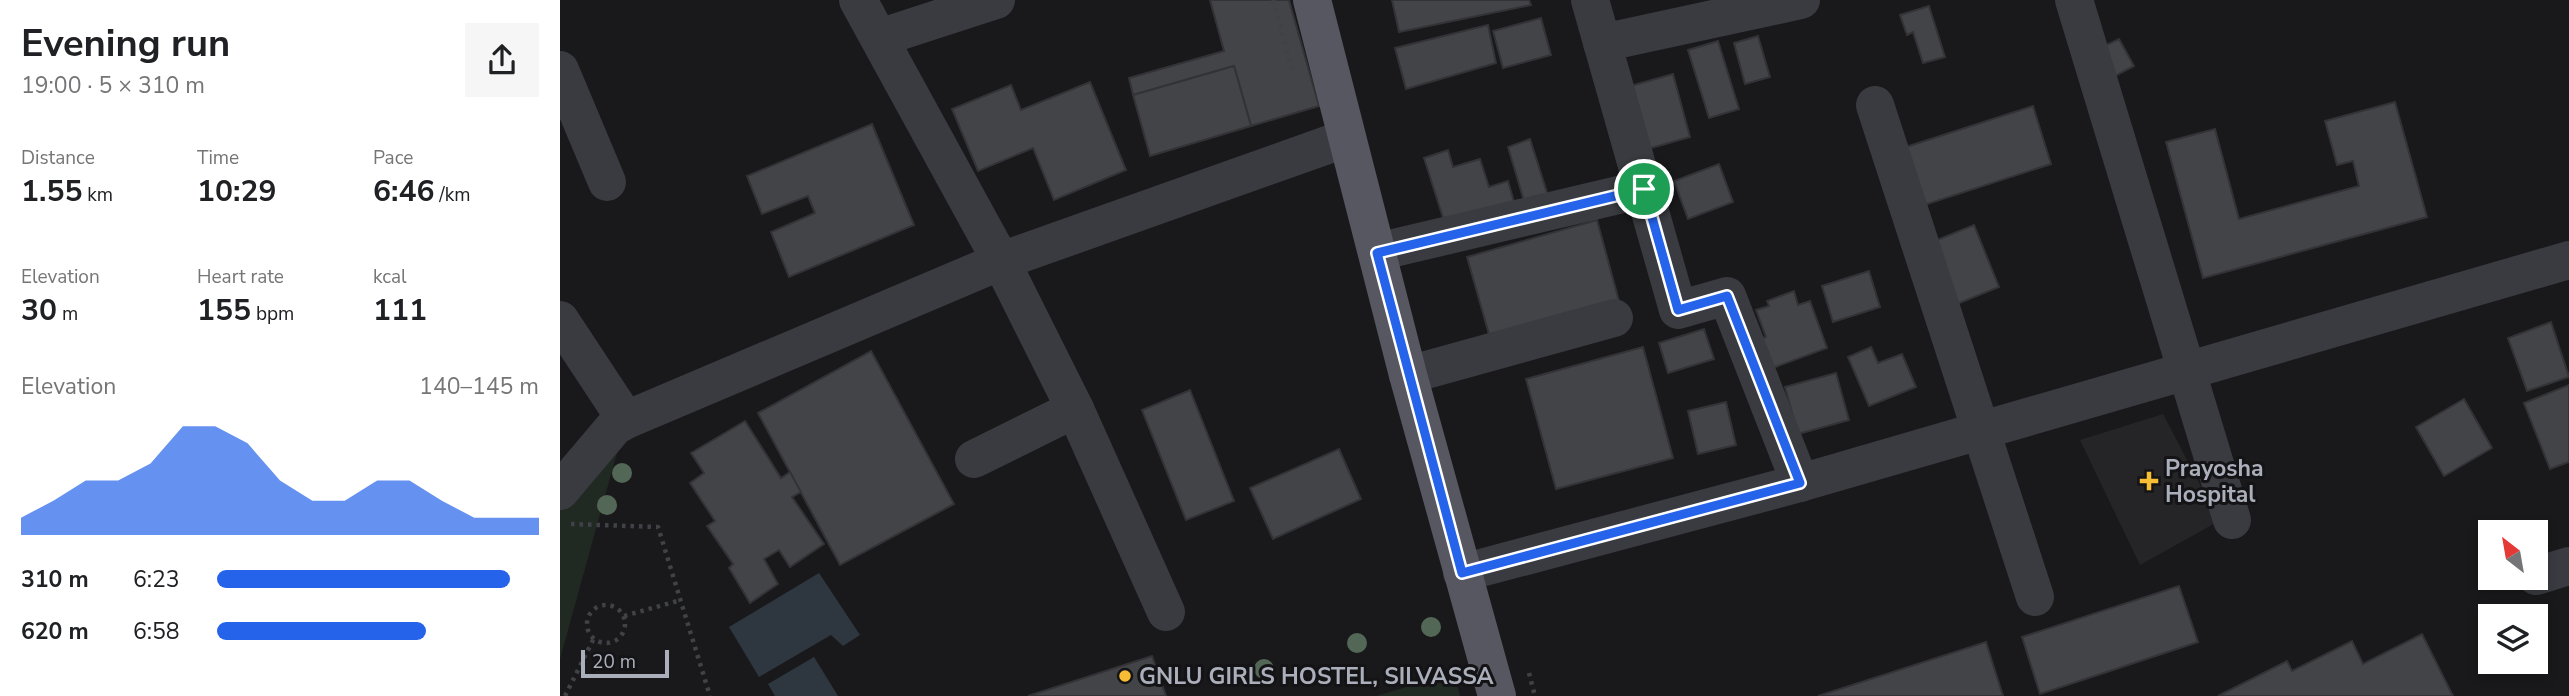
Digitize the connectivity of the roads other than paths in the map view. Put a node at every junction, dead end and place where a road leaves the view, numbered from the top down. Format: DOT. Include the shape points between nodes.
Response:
graph roads {
  1 [pos="858,0"];
  2 [pos="996,0"];
  3 [pos="1312,0"];
  4 [pos="1590,0"];
  5 [pos="1801,0"];
  6 [pos="2074,0"];
  7 [pos="878,38"];
  8 [pos="1602,43"];
  9 [pos="560,70"];
  10 [pos="1875,105"];
  11 [pos="1347,138"];
  12 [pos="607,182"];
  13 [pos="1644,189"];
  14 [pos="1377,253"];
  15 [pos="2569,260"];
  16 [pos="1002,261"];
  17 [pos="1615,318"];
  18 [pos="560,320"];
  19 [pos="2185,371"];
  20 [pos="1408,375"];
  21 [pos="1075,409"];
  22 [pos="626,420"];
  23 [pos="1982,430"];
  24 [pos="974,459"];
  25 [pos="1800,483"];
  26 [pos="560,491"];
  27 [pos="2232,520"];
  28 [pos="2569,566"];
  29 [pos="2548,572"];
  30 [pos="1462,573"];
  31 [pos="2035,597"];
  32 [pos="1166,612"];
  33 [pos="1497,696"];
  1 -- 7 [label="street"];
  2 -- 7 [label="street"];
  3 -- 11 [label="main road"];
  4 -- 8 [label="street"];
  5 -- 8 [label="street"];
  6 -- 19 [label="street"];
  7 -- 16 [label="street"];
  8 -- 13 [label="street"];
  9 -- 12 [label="street"];
  10 -- 23 [label="street"];
  11 -- 14 [label="main road"];
  11 -- 16 [label="street"];
  13 -- 14 [label="street"];
  13 -- 25 [label="street" via="1678,310 1727,296"];
  14 -- 20 [label="main road"];
  15 -- 19 [label="street"];
  16 -- 21 [label="street"];
  16 -- 22 [label="street"];
  17 -- 20 [label="street"];
  18 -- 22 [label="street"];
  19 -- 23 [label="street"];
  19 -- 27 [label="street"];
  20 -- 30 [label="main road"];
  21 -- 24 [label="street"];
  21 -- 32 [label="street"];
  22 -- 26 [label="street" via="615,426"];
  23 -- 25 [label="street"];
  23 -- 31 [label="street"];
  25 -- 30 [label="street"];
  28 -- 29 [label="street"];
  30 -- 33 [label="main road"];
}
